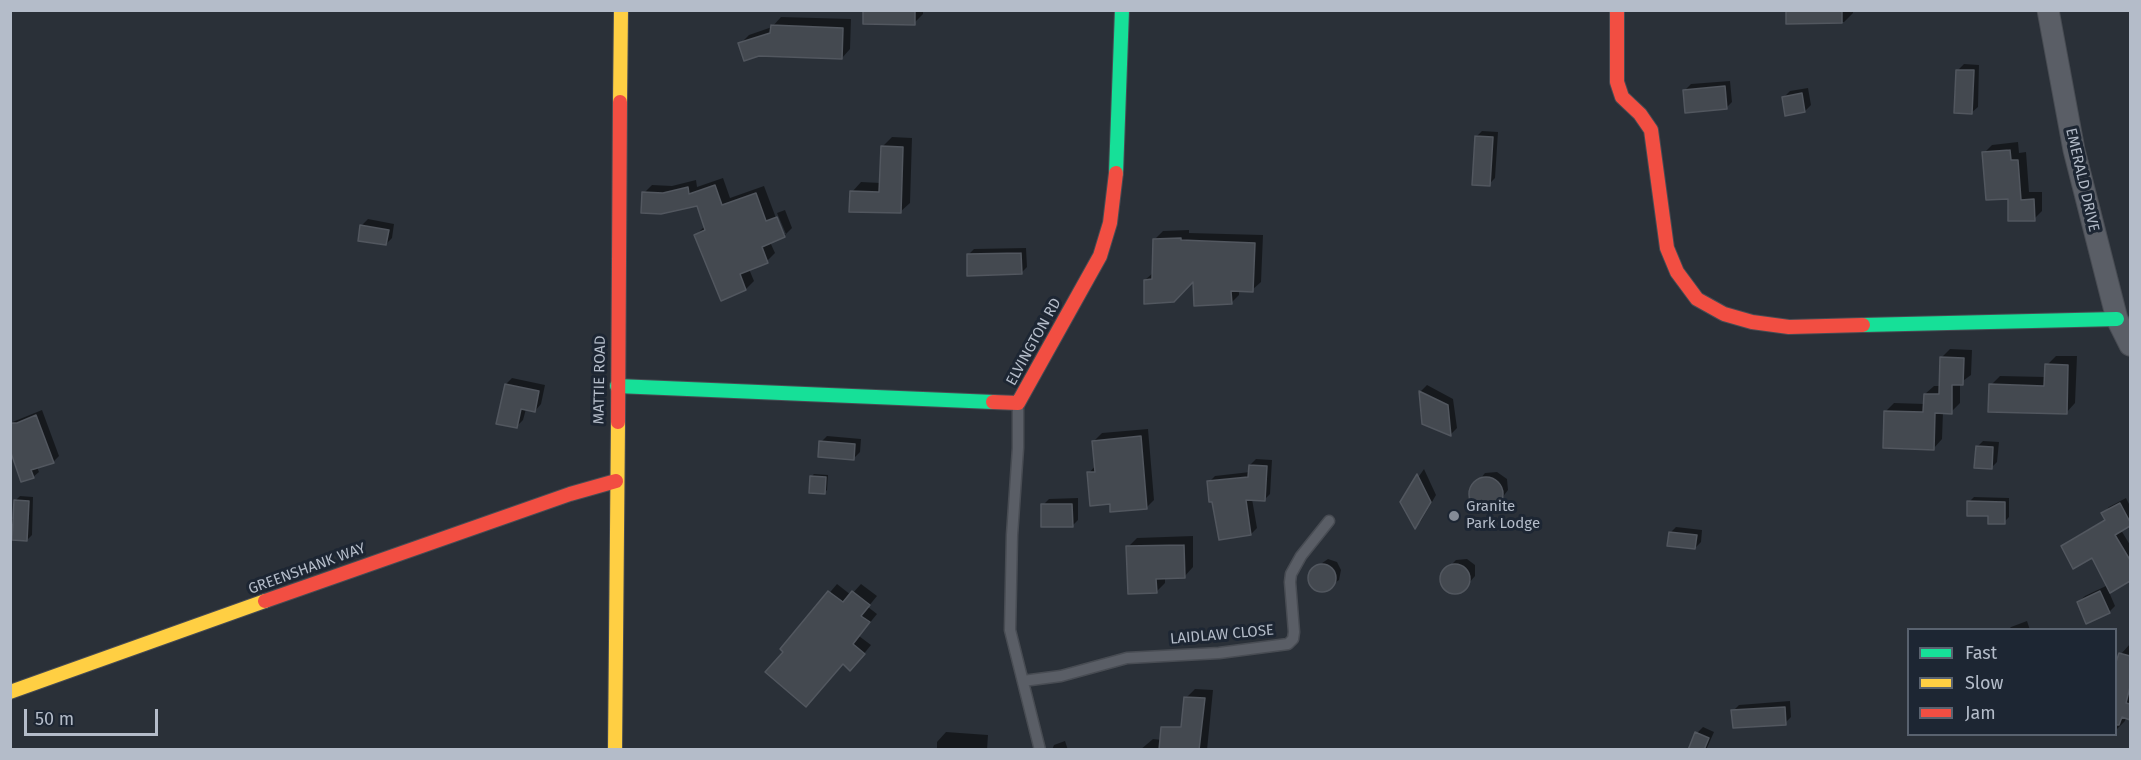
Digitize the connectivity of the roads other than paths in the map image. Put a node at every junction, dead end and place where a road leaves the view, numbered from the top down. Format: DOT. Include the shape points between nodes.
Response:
graph roads {
  1 [pos="621,10"];
  2 [pos="1122,10"];
  3 [pos="1617,10"];
  4 [pos="2048,10"];
  5 [pos="2117,319"];
  6 [pos="2130,345"];
  7 [pos="617,386"];
  8 [pos="1018,403"];
  9 [pos="616,481"];
  10 [pos="1329,521"];
  11 [pos="1023,681"];
  12 [pos="10,692"];
  13 [pos="615,750"];
  14 [pos="1040,750"];
  1 -- 7 [label="street, MATTIE ROAD"];
  2 -- 8 [label="street, ELVINGTON RD" via="1110,223 1100,256"];
  3 -- 5 [label="street" via="1617,82 1622,97 1651,130 1667,248 1677,272 1698,299 1724,314 1790,327"];
  4 -- 5 [label="street, EMERALD DRIVE" via="2074,150"];
  5 -- 6 [label="street, EMERALD DRIVE"];
  7 -- 8 [label="street, ELVINGTON RD"];
  7 -- 9 [label="street, MATTIE ROAD"];
  8 -- 11 [label="lane" via="1010,630"];
  9 -- 12 [label="street, GREENSHANK WAY"];
  9 -- 13 [label="street, MATTIE ROAD"];
  10 -- 11 [label="lane, LAIDLAW CLOSE" via="1291,574 1294,632 1288,644 1127,658 1061,676"];
  11 -- 14 [label="lane"];
}
